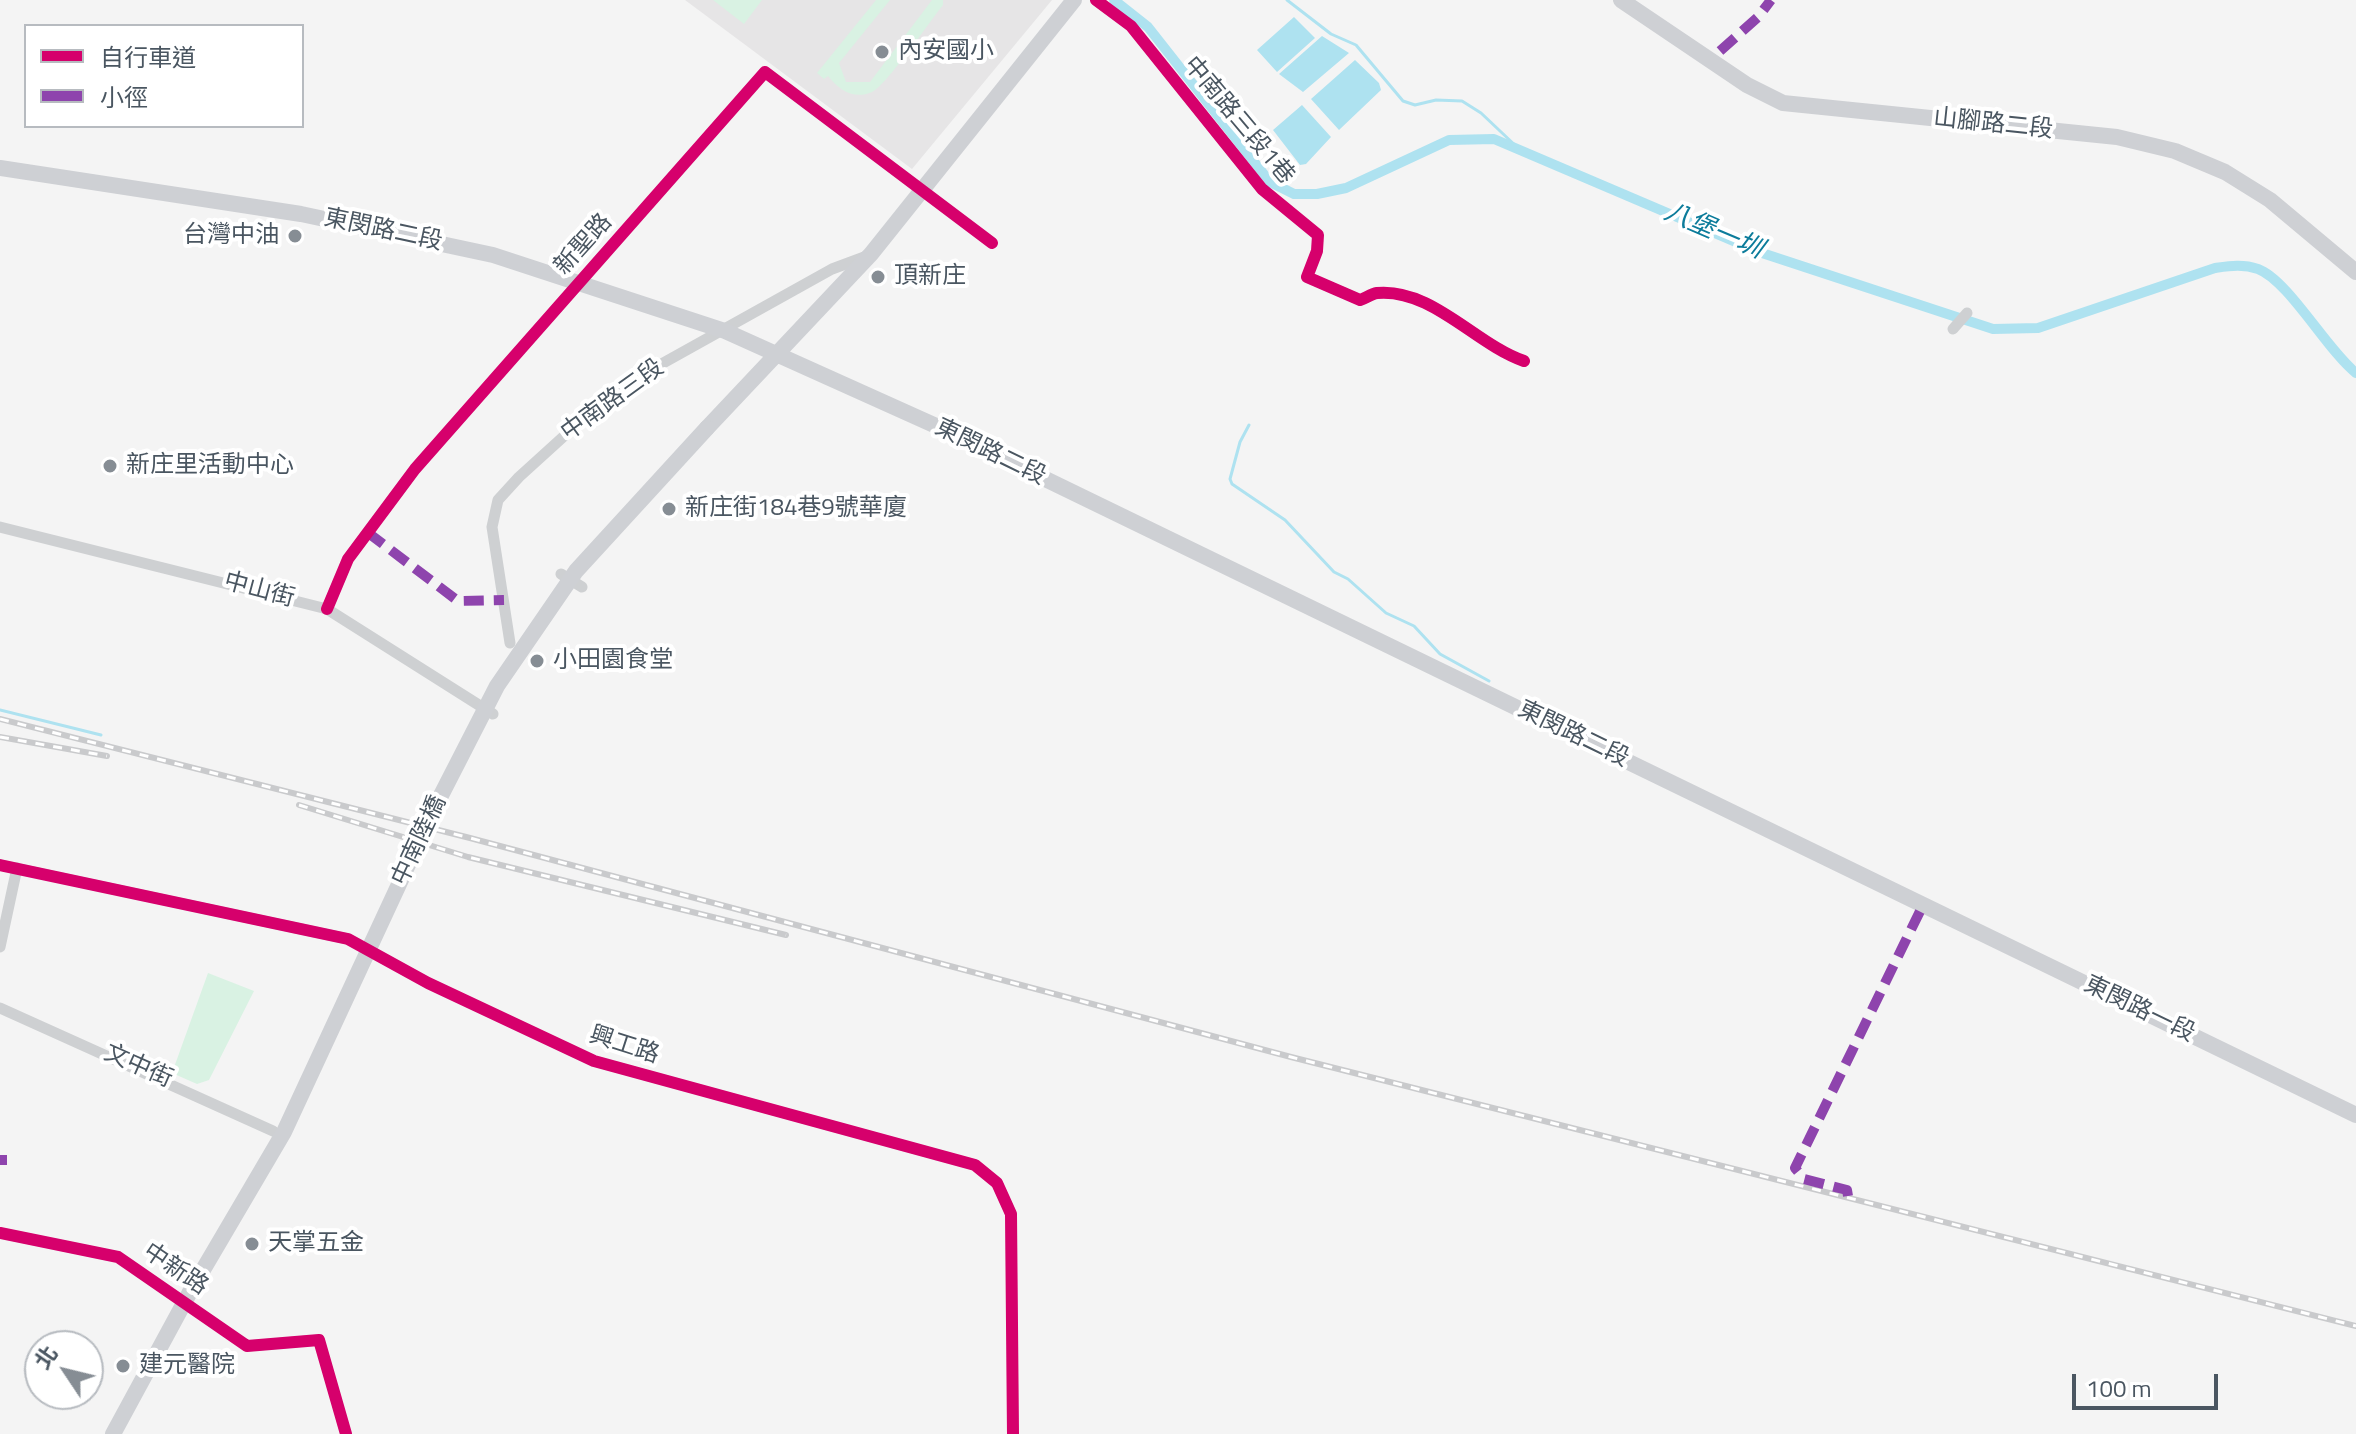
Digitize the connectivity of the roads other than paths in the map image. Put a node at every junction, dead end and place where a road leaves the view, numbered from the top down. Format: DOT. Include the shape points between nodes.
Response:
graph roads {
  1 [pos="1074,0"];
  2 [pos="1096,0"];
  3 [pos="1621,0"];
  4 [pos="0,168"];
  5 [pos="922,191"];
  6 [pos="992,243"];
  7 [pos="871,254"];
  8 [pos="2356,272"];
  9 [pos="579,283"];
  10 [pos="1967,313"];
  11 [pos="1953,329"];
  12 [pos="725,331"];
  13 [pos="781,354"];
  14 [pos="1524,361"];
  15 [pos="707,428"];
  16 [pos="0,527"];
  17 [pos="561,574"];
  18 [pos="582,587"];
  19 [pos="327,609"];
  20 [pos="510,643"];
  21 [pos="493,714"];
  22 [pos="0,865"];
  23 [pos="17,868"];
  24 [pos="1923,905"];
  25 [pos="0,947"];
  26 [pos="0,1008"];
  27 [pos="2356,1115"];
  28 [pos="273,1131"];
  29 [pos="0,1233"];
  30 [pos="187,1297"];
  31 [pos="113,1434"];
  32 [pos="346,1434"];
  33 [pos="1013,1434"];
  1 -- 5 [label="main road, 中南路三段"];
  2 -- 14 [label="street, 中南路三段1巷" via="1131,26 1262,189 1318,235 1307,277 1360,300 1374,293 1409,296"];
  3 -- 8 [label="main road, 山腳路二段" via="1747,85 1783,103 2117,137 2175,151 2225,172 2270,200"];
  4 -- 9 [label="main road, 東閔路二段" via="301,214 461,247"];
  5 -- 6 [label="street"];
  5 -- 7 [label="main road, 中南路三段"];
  5 -- 9 [label="street, 新聖路" via="765,72"];
  7 -- 12 [label="street, 中南路三段" via="832,269"];
  7 -- 13 [label="main road, 中南路三段"];
  9 -- 12 [label="main road, 東閔路二段"];
  9 -- 19 [label="street, 新聖路" via="415,469 348,559"];
  10 -- 11 [label="street"];
  12 -- 13 [label="main road, 東閔路二段"];
  12 -- 20 [label="street, 中南路三段" via="617,392 498,500 492,527"];
  13 -- 15 [label="main road, 中南路三段"];
  13 -- 24 [label="main road, 東閔路二段"];
  15 -- 30 [label="main road, 中南陸橋, bridge" via="576,571 497,686 284,1132"];
  16 -- 19 [label="street, 中山街"];
  17 -- 18 [label="street"];
  19 -- 21 [label="street, 中山街"];
  22 -- 23 [label="street, 興工路"];
  23 -- 25 [label="street"];
  23 -- 33 [label="street, 興工路" via="348,939 594,1061 975,1165 997,1183 1011,1214"];
  24 -- 27 [label="main road, 東閔路一段"];
  26 -- 28 [label="street, 文中街"];
  29 -- 30 [label="street, 中新路" via="118,1257"];
  30 -- 31 [label="main road"];
  30 -- 32 [label="street, 中新路" via="247,1346 319,1340"];
}
